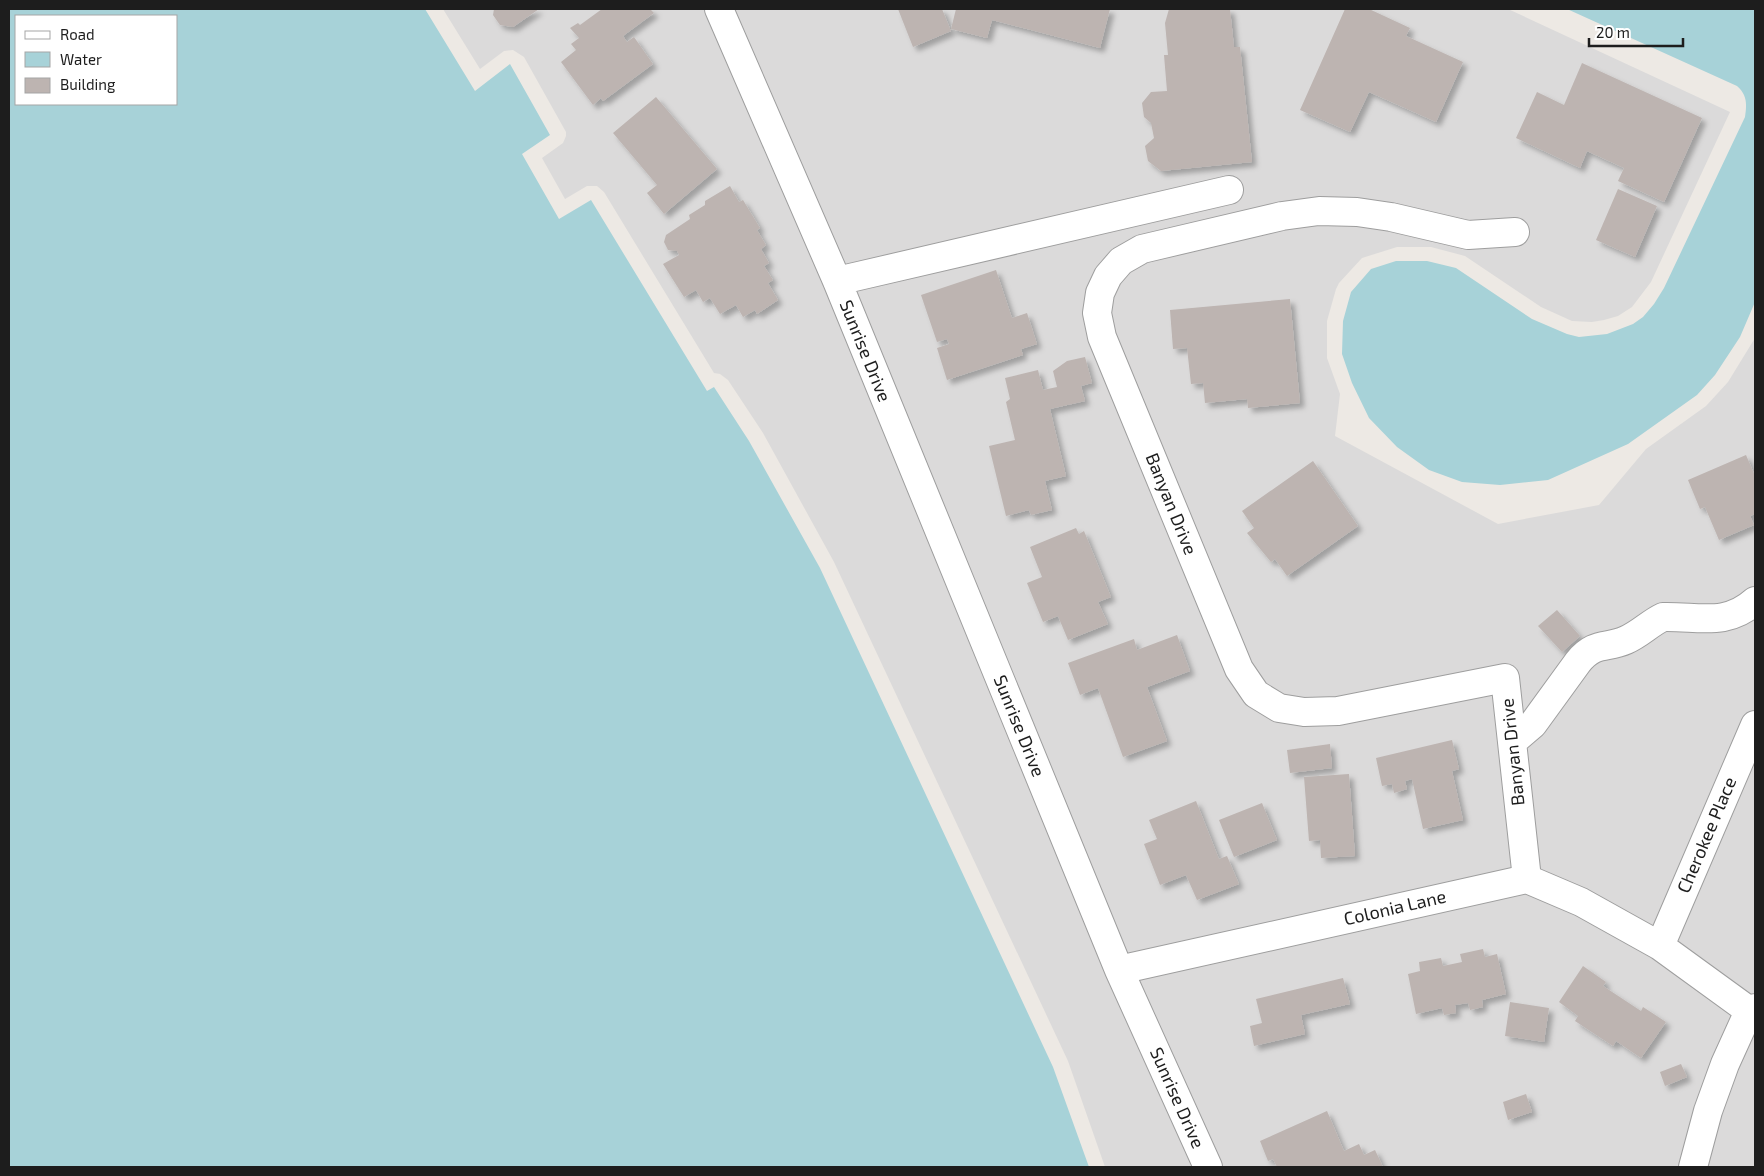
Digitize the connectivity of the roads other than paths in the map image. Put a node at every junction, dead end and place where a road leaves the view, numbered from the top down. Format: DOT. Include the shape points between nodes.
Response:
graph roads {
  1 [pos="719,9"];
  2 [pos="1229,190"];
  3 [pos="1516,232"];
  4 [pos="837,281"];
  5 [pos="1755,601"];
  6 [pos="1755,725"];
  7 [pos="1512,742"];
  8 [pos="1527,879"];
  9 [pos="1660,946"];
  10 [pos="1119,970"];
  11 [pos="1753,1012"];
  12 [pos="1208,1167"];
  13 [pos="1693,1167"];
  1 -- 4 [label="street, Sunrise Drive"];
  2 -- 4 [label="street, Sunrise Drive"];
  3 -- 7 [label="street, Banyan Drive" via="1468,235 1357,212 1319,211 1282,216 1142,249 1121,261 1108,276 1100,293 1097,313 1102,336 1239,669 1256,694 1279,708 1304,712 1338,711 1505,678"];
  4 -- 10 [label="street, Sunrise Drive"];
  5 -- 7 [label="street" via="1724,618 1663,617 1626,640 1596,648 1584,655 1533,724"];
  6 -- 9 [label="street, Cherokee Place"];
  7 -- 8 [label="street, Banyan Drive"];
  8 -- 9 [label="street" via="1581,902"];
  8 -- 10 [label="street, Colonia Lane"];
  9 -- 11 [label="street"];
  10 -- 12 [label="street, Sunrise Drive"];
  11 -- 13 [label="street" via="1724,1064"];
}
